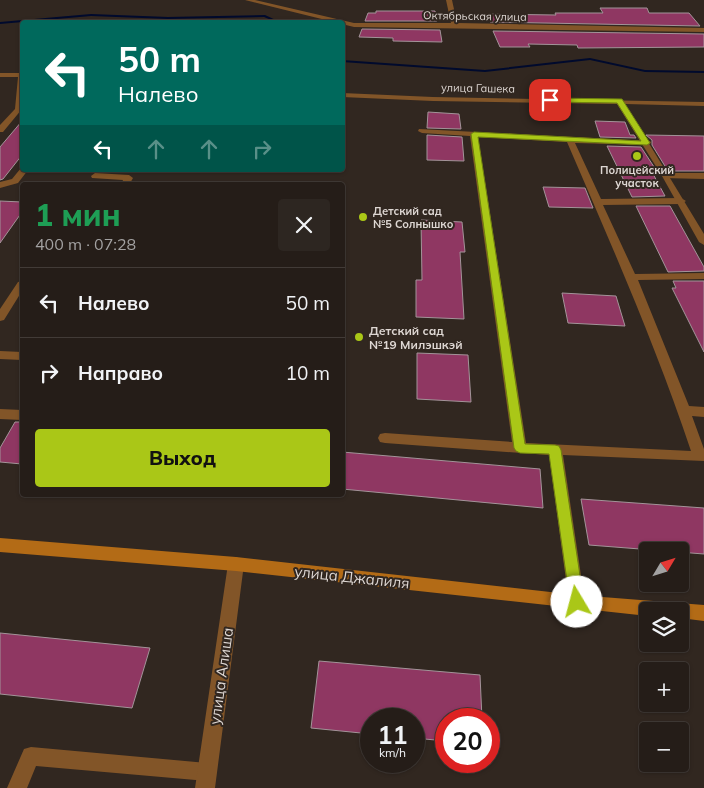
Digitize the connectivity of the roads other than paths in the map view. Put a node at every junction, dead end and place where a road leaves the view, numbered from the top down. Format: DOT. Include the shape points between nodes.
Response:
graph roads {
  1 [pos="248,0"];
  2 [pos="449,0"];
  3 [pos="333,20"];
  4 [pos="345,23"];
  5 [pos="454,25"];
  6 [pos="704,30"];
  7 [pos="0,75"];
  8 [pos="20,76"];
  9 [pos="345,95"];
  10 [pos="619,101"];
  11 [pos="704,104"];
  12 [pos="20,109"];
  13 [pos="0,130"];
  14 [pos="422,131"];
  15 [pos="474,134"];
  16 [pos="570,140"];
  17 [pos="647,143"];
  18 [pos="22,172"];
  19 [pos="97,173"];
  20 [pos="666,176"];
  21 [pos="704,176"];
  22 [pos="127,182"];
  23 [pos="0,185"];
  24 [pos="681,201"];
  25 [pos="597,202"];
  26 [pos="704,242"];
  27 [pos="704,276"];
  28 [pos="631,277"];
  29 [pos="20,287"];
  30 [pos="0,317"];
  31 [pos="20,356"];
  32 [pos="1,357"];
  33 [pos="684,410"];
  34 [pos="704,412"];
  35 [pos="0,414"];
  36 [pos="20,416"];
  37 [pos="385,438"];
  38 [pos="520,448"];
  39 [pos="555,450"];
  40 [pos="0,545"];
  41 [pos="236,564"];
  42 [pos="577,602"];
  43 [pos="704,613"];
  44 [pos="206,780"];
  45 [pos="17,788"];
  1 -- 3 [label="street, Октябрьская улица"];
  2 -- 5 [label="street"];
  4 -- 5 [label="street, Октябрьская улица"];
  5 -- 6 [label="street, Октябрьская улица"];
  7 -- 8 [label="street"];
  9 -- 10 [label="street, улица Гашека"];
  10 -- 11 [label="street, улица Гашека"];
  10 -- 17 [label="street"];
  12 -- 13 [label="street"];
  14 -- 15 [label="street"];
  15 -- 16 [label="street"];
  15 -- 38 [label="street"];
  16 -- 17 [label="street"];
  16 -- 25 [label="street"];
  17 -- 20 [label="street"];
  18 -- 23 [label="street" via="15,181"];
  19 -- 22 [label="street" via="129,178"];
  20 -- 21 [label="street"];
  20 -- 24 [label="street"];
  24 -- 25 [label="street"];
  24 -- 26 [label="street"];
  25 -- 28 [label="street"];
  27 -- 28 [label="street"];
  28 -- 33 [label="street"];
  29 -- 30 [label="street"];
  31 -- 32 [label="street"];
  33 -- 34 [label="street"];
  33 -- 39 [label="street" via="700,457"];
  35 -- 36 [label="street"];
  37 -- 38 [label="street"];
  38 -- 39 [label="street"];
  39 -- 42 [label="street"];
  40 -- 41 [label="main road, улица Джалиля"];
  41 -- 42 [label="main road, улица Джалиля"];
  41 -- 44 [label="street, улица Алиша"];
  42 -- 43 [label="main road, улица Джалиля"];
  44 -- 45 [label="street" via="31,756"];
}
